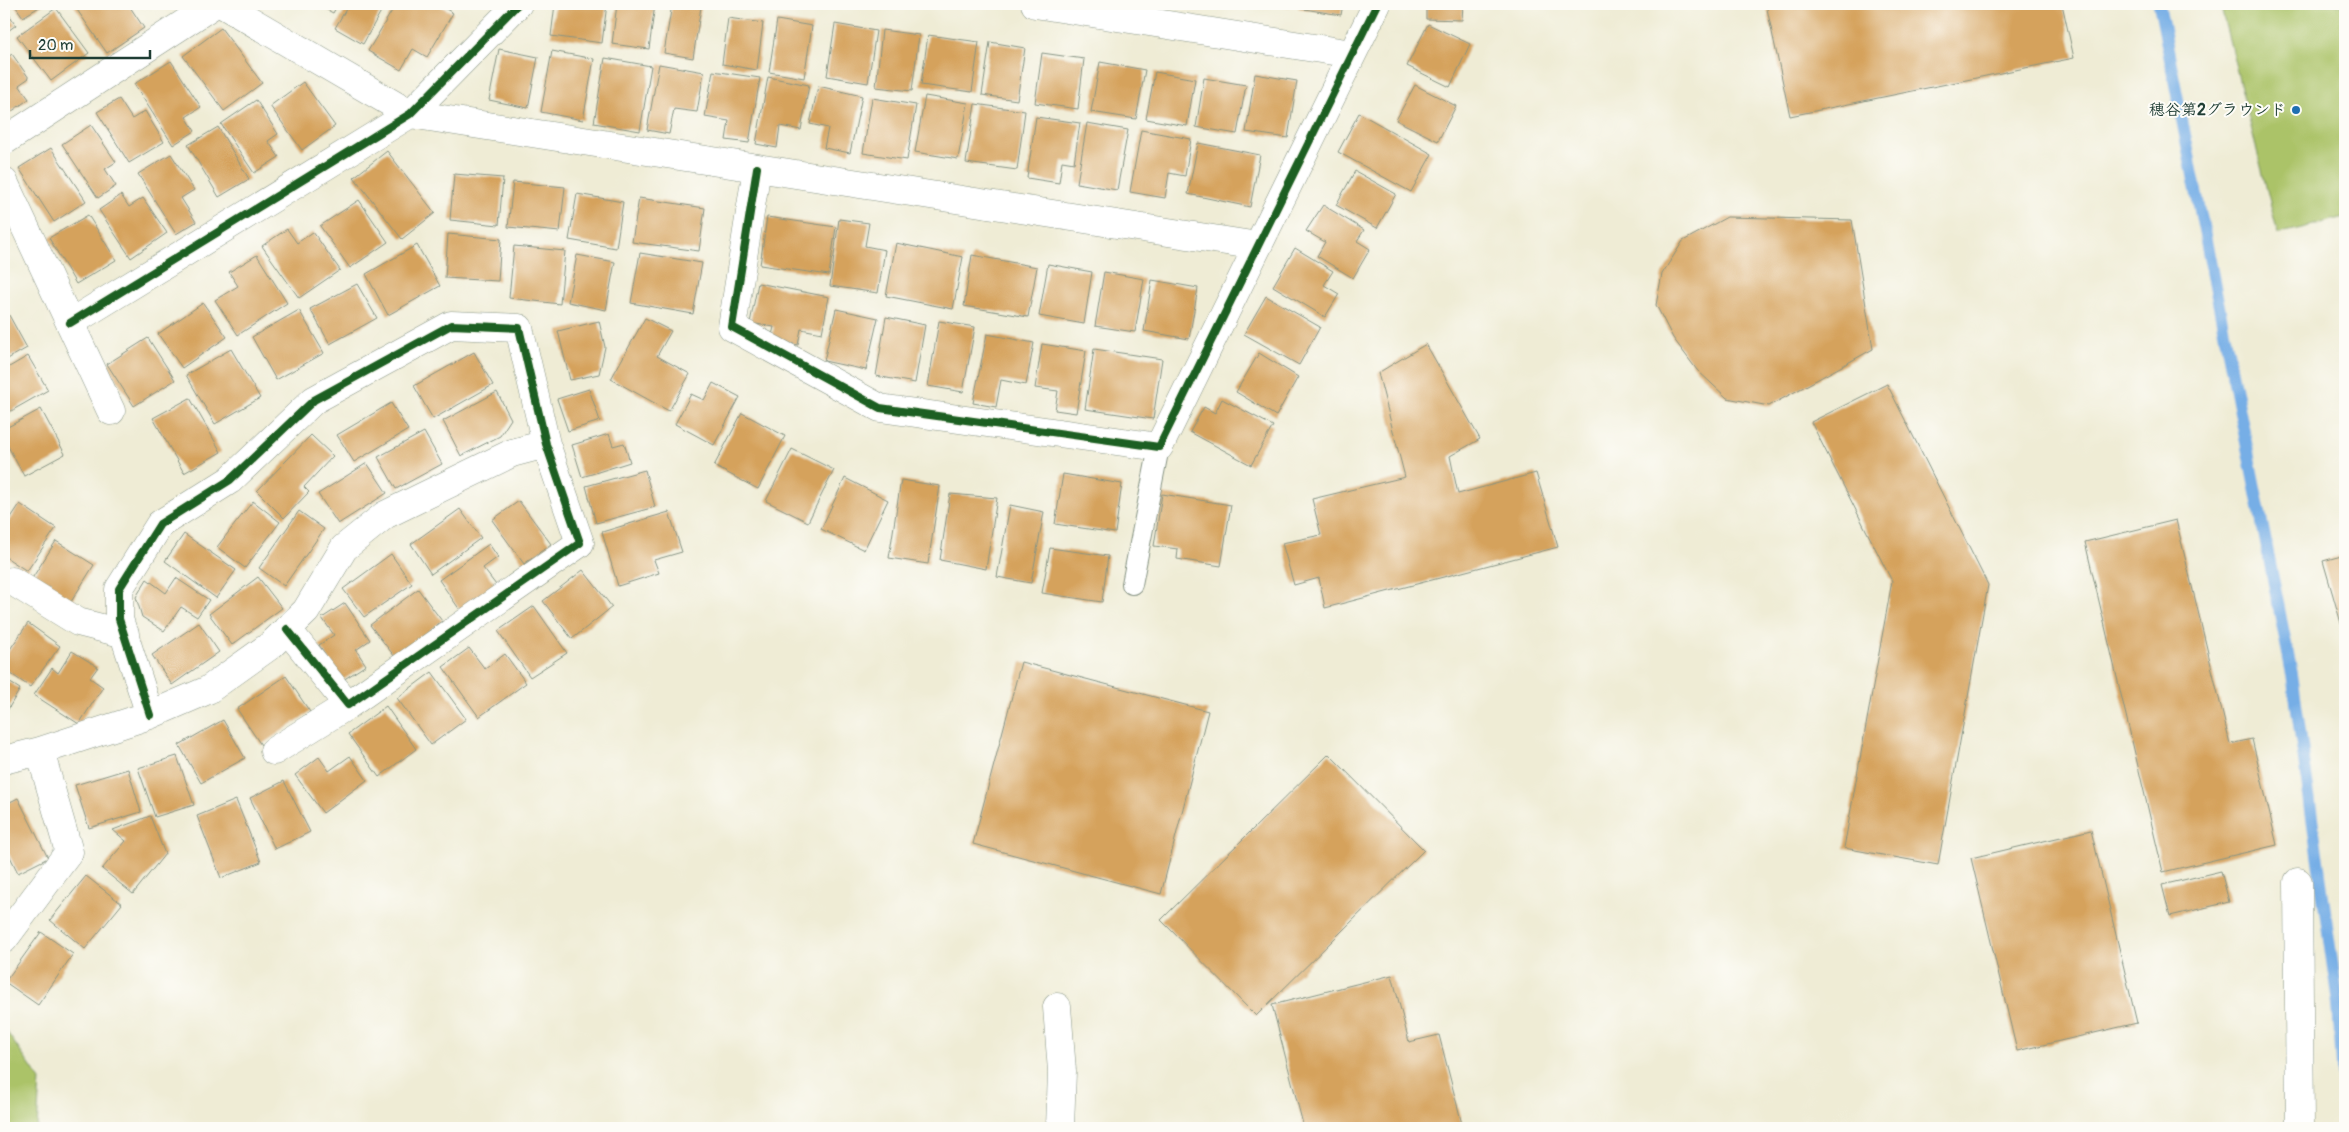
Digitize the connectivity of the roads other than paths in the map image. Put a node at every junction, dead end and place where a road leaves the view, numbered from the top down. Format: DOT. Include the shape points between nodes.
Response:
graph roads {
  1 [pos="214,4"];
  2 [pos="222,4"];
  3 [pos="518,4"];
  4 [pos="1035,4"];
  5 [pos="1377,4"];
  6 [pos="1352,54"];
  7 [pos="410,114"];
  8 [pos="4,141"];
  9 [pos="757,168"];
  10 [pos="4,182"];
  11 [pos="1258,246"];
  12 [pos="70,323"];
  13 [pos="111,411"];
  14 [pos="546,444"];
  15 [pos="1159,447"];
  16 [pos="12,582"];
  17 [pos="1132,584"];
  18 [pos="287,629"];
  19 [pos="124,634"];
  20 [pos="348,706"];
  21 [pos="150,715"];
  22 [pos="40,751"];
  23 [pos="274,752"];
  24 [pos="4,760"];
  25 [pos="2298,882"];
  26 [pos="4,939"];
  27 [pos="1057,1007"];
  28 [pos="1060,1128"];
  29 [pos="2300,1128"];
  1 -- 8 [label="street"];
  2 -- 7 [label="street"];
  3 -- 7 [label="street"];
  4 -- 6 [label="street"];
  5 -- 6 [label="street"];
  6 -- 11 [label="street"];
  7 -- 9 [label="street"];
  7 -- 12 [label="street"];
  9 -- 11 [label="street"];
  9 -- 15 [label="street" via="732,327 880,408"];
  10 -- 12 [label="street"];
  11 -- 15 [label="street"];
  12 -- 13 [label="street"];
  14 -- 18 [label="street" via="512,453 385,515 344,548 306,610"];
  14 -- 19 [label="street" via="519,328 451,325 314,400 230,480 160,524 120,589 120,619"];
  14 -- 20 [label="street" via="580,543"];
  15 -- 17 [label="lane"];
  16 -- 19 [label="street" via="78,622"];
  18 -- 20 [label="street"];
  18 -- 21 [label="street" via="271,646 208,690"];
  19 -- 21 [label="street"];
  20 -- 23 [label="street"];
  21 -- 22 [label="street"];
  22 -- 24 [label="street"];
  22 -- 26 [label="street" via="69,852"];
  25 -- 29 [label="street"];
  27 -- 28 [label="street" via="1062,1071"];
}
